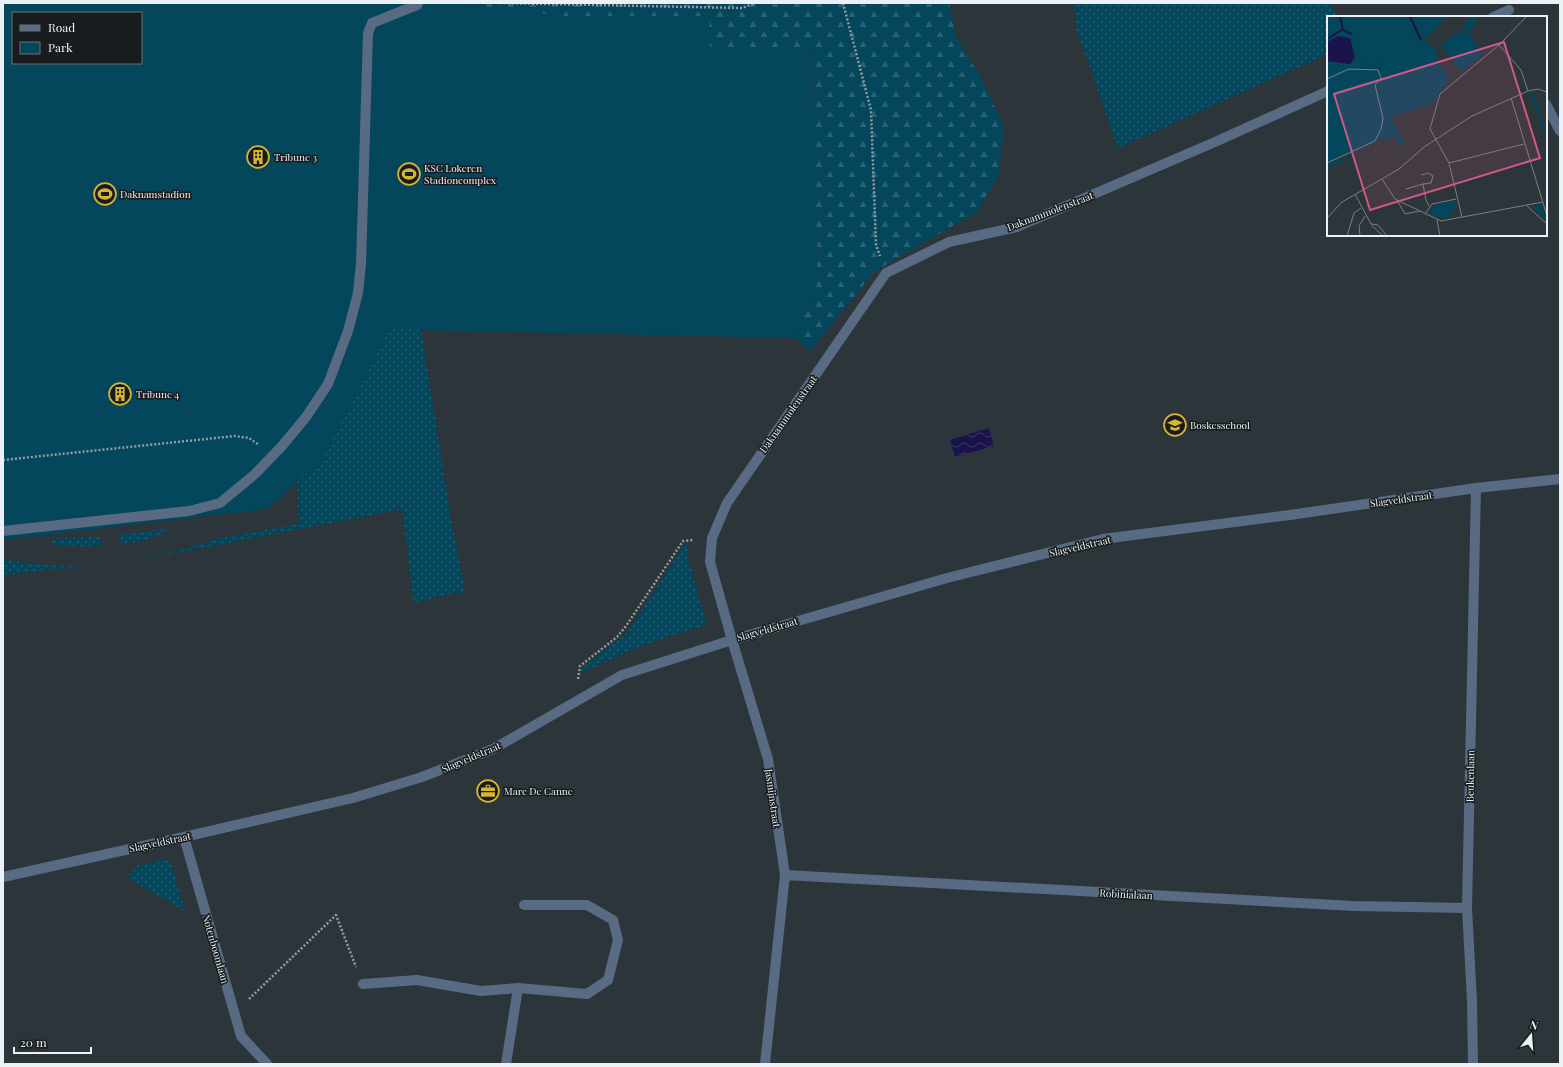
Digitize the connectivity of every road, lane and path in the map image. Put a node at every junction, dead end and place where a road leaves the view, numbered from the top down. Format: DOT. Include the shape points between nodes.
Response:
graph roads {
  1 [pos="418,3"];
  2 [pos="500,3"];
  3 [pos="755,3"];
  4 [pos="844,3"];
  5 [pos="1509,10"];
  6 [pos="1496,16"];
  7 [pos="1327,92"];
  8 [pos="1547,106"];
  9 [pos="1560,131"];
  10 [pos="886,273"];
  11 [pos="273,456"];
  12 [pos="3,460"];
  13 [pos="1560,479"];
  14 [pos="1476,488"];
  15 [pos="3,531"];
  16 [pos="712,538"];
  17 [pos="732,640"];
  18 [pos="573,703"];
  19 [pos="184,837"];
  20 [pos="785,875"];
  21 [pos="3,877"];
  22 [pos="524,905"];
  23 [pos="1467,908"];
  24 [pos="363,984"];
  25 [pos="518,988"];
  26 [pos="233,1009"];
  27 [pos="257,1060"];
  28 [pos="267,1064"];
  29 [pos="506,1064"];
  30 [pos="765,1064"];
  31 [pos="1473,1064"];
  1 -- 11 [label="street" via="372,23 368,33 358,293 348,331 328,384 306,417"];
  2 -- 3 [label="path" via="742,8"];
  4 -- 10 [label="path" via="871,110 876,245"];
  5 -- 6 [label="street"];
  7 -- 10 [label="street, Daknammolenstraat" via="1017,227 949,242"];
  8 -- 9 [label="street"];
  10 -- 16 [label="street, Daknammolenstraat" via="727,503"];
  11 -- 12 [label="path" via="249,438 234,436"];
  11 -- 15 [label="street" via="220,503 189,511"];
  13 -- 14 [label="street, Slagveldstraat"];
  14 -- 17 [label="street, Slagveldstraat" via="1103,539 947,578"];
  14 -- 23 [label="street, Beukenlaan"];
  16 -- 17 [label="street, Jasmijnstraat" via="710,562"];
  16 -- 18 [label="path" via="683,541 617,637 580,666"];
  17 -- 18 [label="street, Slagveldstraat" via="622,675"];
  17 -- 20 [label="street, Jasmijnstraat" via="768,759"];
  18 -- 19 [label="street, Slagveldstraat" via="493,749 422,777 353,798"];
  19 -- 21 [label="street, Slagveldstraat"];
  19 -- 26 [label="street, Notenboomlaan"];
  20 -- 23 [label="street, Robinialaan" via="1354,906"];
  20 -- 30 [label="street, Jasmijnstraat"];
  22 -- 25 [label="street" via="587,905 613,920 618,940 608,980 587,994"];
  23 -- 31 [label="street, Beukenlaan"];
  24 -- 25 [label="street" via="417,980 481,992"];
  24 -- 26 [label="path" via="336,915 250,999"];
  25 -- 29 [label="street"];
  26 -- 27 [label="street, Notenboomlaan" via="241,1036"];
  27 -- 28 [label="street, Notenboomlaan"];
}
